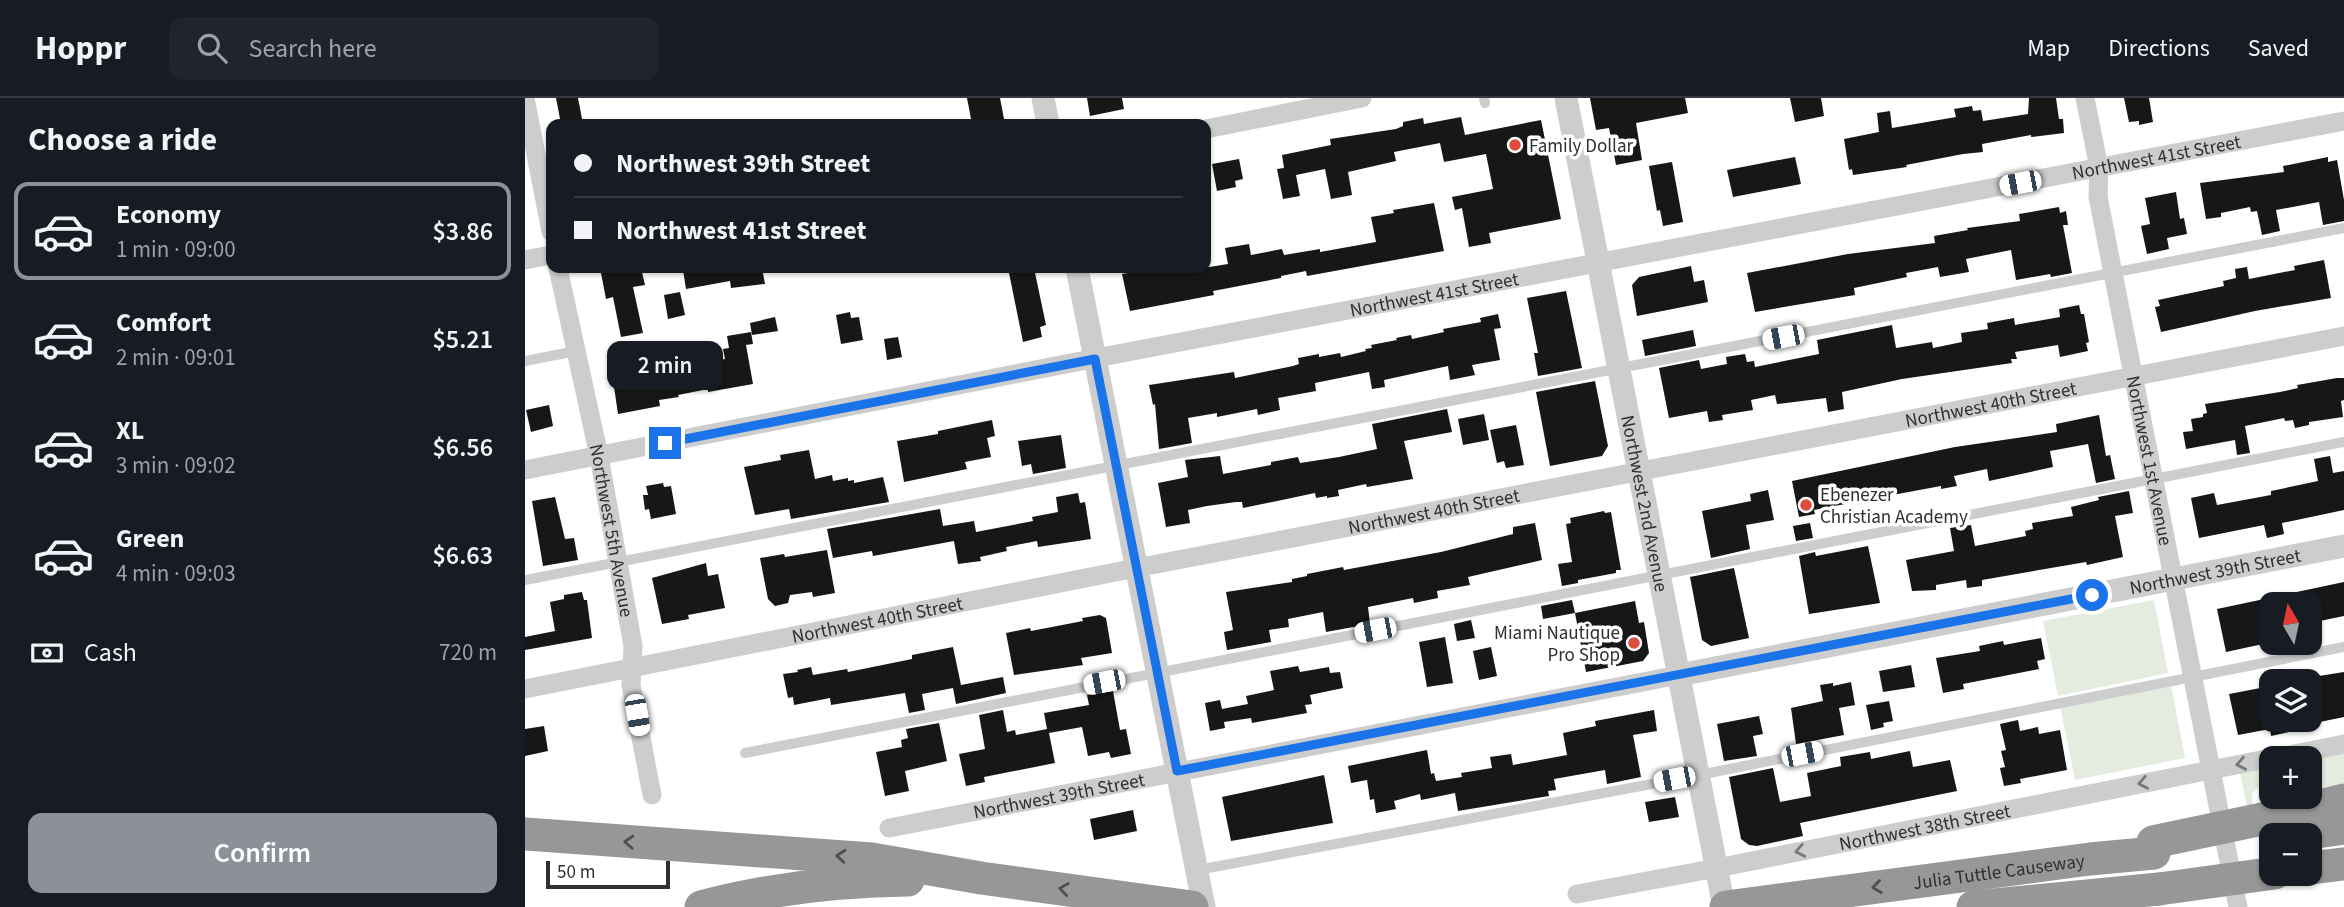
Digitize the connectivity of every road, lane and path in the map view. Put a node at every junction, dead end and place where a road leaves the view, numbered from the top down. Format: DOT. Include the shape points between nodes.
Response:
graph roads {
  1 [pos="525,98"];
  2 [pos="1042,98"];
  3 [pos="1362,98"];
  4 [pos="1566,98"];
  5 [pos="2085,98"];
  6 [pos="1047,119"];
  7 [pos="2344,121"];
  8 [pos="1211,128"];
  9 [pos="531,155"];
  10 [pos="2099,168"];
  11 [pos="546,213"];
  12 [pos="2344,228"];
  13 [pos="546,256"];
  14 [pos="525,260"];
  15 [pos="1598,263"];
  16 [pos="559,273"];
  17 [pos="1078,273"];
  18 [pos="2113,273"];
  19 [pos="2344,336"];
  20 [pos="576,351"];
  21 [pos="1095,359"];
  22 [pos="525,361"];
  23 [pos="1619,369"];
  24 [pos="2133,378"];
  25 [pos="2344,442"];
  26 [pos="599,456"];
  27 [pos="1117,466"];
  28 [pos="525,470"];
  29 [pos="1639,472"];
  30 [pos="2153,479"];
  31 [pos="2344,546"];
  32 [pos="618,562"];
  33 [pos="1136,568"];
  34 [pos="1659,575"];
  35 [pos="2174,579"];
  36 [pos="525,580"];
  37 [pos="2344,647"];
  38 [pos="632,667"];
  39 [pos="1158,672"];
  40 [pos="1679,675"];
  41 [pos="2192,677"];
  42 [pos="525,689"];
  43 [pos="2344,744"];
  44 [pos="2322,748"];
  45 [pos="745,753"];
  46 [pos="2259,761"];
  47 [pos="2210,770"];
  48 [pos="1177,771"];
  49 [pos="1699,775"];
  50 [pos="652,795"];
  51 [pos="2344,800"];
  52 [pos="2298,823"];
  53 [pos="889,828"];
  54 [pos="2322,828"];
  55 [pos="2344,828"];
  56 [pos="2259,833"];
  57 [pos="525,834"];
  58 [pos="2344,864"];
  59 [pos="2322,867"];
  60 [pos="1717,868"];
  61 [pos="1197,870"];
  62 [pos="2259,875"];
  63 [pos="981,878"];
  64 [pos="2159,889"];
  65 [pos="1577,894"];
  66 [pos="711,904"];
  67 [pos="1192,907"];
  68 [pos="1204,907"];
  69 [pos="1725,907"];
  70 [pos="1973,907"];
  71 [pos="2059,907"];
  72 [pos="2238,907"];
  1 -- 9 [label="street"];
  2 -- 6 [label="street"];
  3 -- 8 [label="street"];
  4 -- 15 [label="street, Northwest 2nd Avenue"];
  5 -- 10 [label="street, Northwest 1st Avenue"];
  7 -- 10 [label="street, Northwest 41st Street"];
  9 -- 11 [label="street"];
  10 -- 15 [label="street, Northwest 41st Street"];
  10 -- 18 [label="street, Northwest 1st Avenue" via="2098,197"];
  12 -- 18 [label="lane"];
  13 -- 14 [label="street"];
  15 -- 21 [label="street, Northwest 41st Street"];
  15 -- 23 [label="street, Northwest 2nd Avenue"];
  16 -- 20 [label="street, Northwest 5th Avenue"];
  17 -- 21 [label="street"];
  18 -- 23 [label="lane"];
  18 -- 24 [label="street, Northwest 1st Avenue"];
  19 -- 24 [label="street, Northwest 40th Street"];
  20 -- 22 [label="lane"];
  20 -- 26 [label="street, Northwest 5th Avenue"];
  21 -- 26 [label="street, Northwest 41st Street"];
  21 -- 27 [label="street"];
  23 -- 27 [label="lane"];
  23 -- 29 [label="street, Northwest 2nd Avenue"];
  24 -- 29 [label="street, Northwest 40th Street"];
  24 -- 30 [label="street, Northwest 1st Avenue"];
  25 -- 30 [label="lane"];
  26 -- 28 [label="street, Northwest 41st Street"];
  26 -- 32 [label="street, Northwest 5th Avenue"];
  27 -- 32 [label="lane"];
  27 -- 33 [label="street"];
  29 -- 33 [label="street, Northwest 40th Street"];
  29 -- 34 [label="street, Northwest 2nd Avenue"];
  30 -- 34 [label="lane"];
  30 -- 35 [label="street, Northwest 1st Avenue"];
  31 -- 35 [label="street, Northwest 39th Street"];
  32 -- 36 [label="lane"];
  32 -- 38 [label="street, Northwest 5th Avenue" via="633,646"];
  33 -- 38 [label="street, Northwest 40th Street"];
  33 -- 39 [label="street"];
  34 -- 39 [label="lane"];
  34 -- 40 [label="street, Northwest 2nd Avenue"];
  35 -- 40 [label="street, Northwest 39th Street"];
  35 -- 41 [label="street, Northwest 1st Avenue"];
  37 -- 41 [label="lane"];
  38 -- 42 [label="street, Northwest 40th Street"];
  38 -- 50 [label="street, Northwest 5th Avenue" via="631,685"];
  39 -- 45 [label="lane"];
  39 -- 48 [label="street"];
  40 -- 48 [label="street, Northwest 39th Street"];
  40 -- 49 [label="street, Northwest 2nd Avenue"];
  41 -- 47 [label="street, Northwest 1st Avenue"];
  41 -- 49 [label="lane"];
  43 -- 44 [label="street, Northwest 38th Street"];
  46 -- 47 [label="street, Northwest 38th Street, one-way"];
  47 -- 60 [label="street, Northwest 38th Street, one-way"];
  47 -- 72 [label="street, Northwest 1st Avenue"];
  48 -- 53 [label="street, Northwest 39th Street"];
  48 -- 61 [label="street"];
  49 -- 60 [label="street, Northwest 2nd Avenue"];
  49 -- 61 [label="lane"];
  51 -- 52 [label="highway"];
  54 -- 55 [label="highway, Julia Tuttle Causeway"];
  56 -- 69 [label="highway, Julia Tuttle Causeway, one-way"];
  63 -- 57 [label="highway, one-way" via="871,859"];
  58 -- 59 [label="highway"];
  60 -- 65 [label="street, Northwest 38th Street"];
  60 -- 69 [label="street, Northwest 2nd Avenue"];
  61 -- 68 [label="street"];
  62 -- 64 [label="highway, bridge"];
  63 -- 66 [label="highway" via="857,882"];
  67 -- 63 [label="highway, one-way"];
  64 -- 70 [label="highway"];
  64 -- 71 [label="highway"];
}
